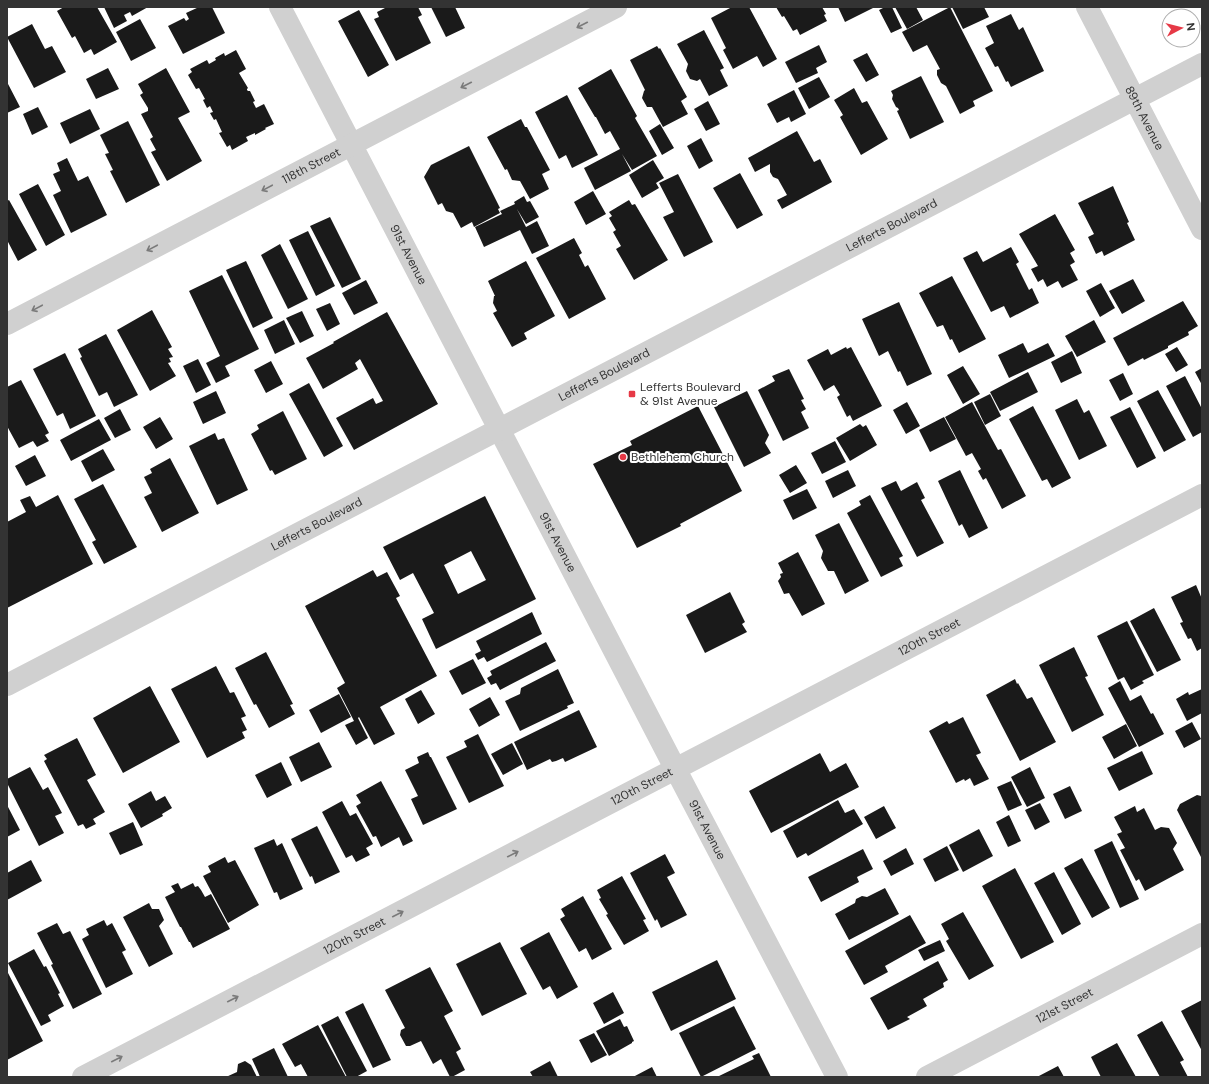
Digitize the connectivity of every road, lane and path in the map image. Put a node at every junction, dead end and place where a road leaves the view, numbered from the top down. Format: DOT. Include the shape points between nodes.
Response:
graph roads {
  1 [pos="280,7"];
  2 [pos="616,7"];
  3 [pos="1086,7"];
  4 [pos="1202,64"];
  5 [pos="1134,99"];
  6 [pos="352,144"];
  7 [pos="1202,229"];
  8 [pos="7,324"];
  9 [pos="499,429"];
  10 [pos="1202,495"];
  11 [pos="7,685"];
  12 [pos="676,770"];
  13 [pos="1202,934"];
  14 [pos="83,1077"];
  15 [pos="837,1077"];
  16 [pos="927,1077"];
  1 -- 6 [label="street, 91st Avenue"];
  2 -- 6 [label="street, 118th Street, one-way"];
  3 -- 5 [label="street, 89th Avenue"];
  4 -- 5 [label="street, Lefferts Boulevard"];
  5 -- 7 [label="street, 89th Avenue"];
  5 -- 9 [label="street, Lefferts Boulevard"];
  6 -- 8 [label="street, 118th Street, one-way"];
  6 -- 9 [label="street, 91st Avenue"];
  9 -- 11 [label="street, Lefferts Boulevard"];
  9 -- 12 [label="street, 91st Avenue"];
  10 -- 12 [label="street, 120th Street"];
  14 -- 12 [label="street, 120th Street, one-way"];
  12 -- 15 [label="street, 91st Avenue"];
  13 -- 16 [label="street, 121st Street"];
}
